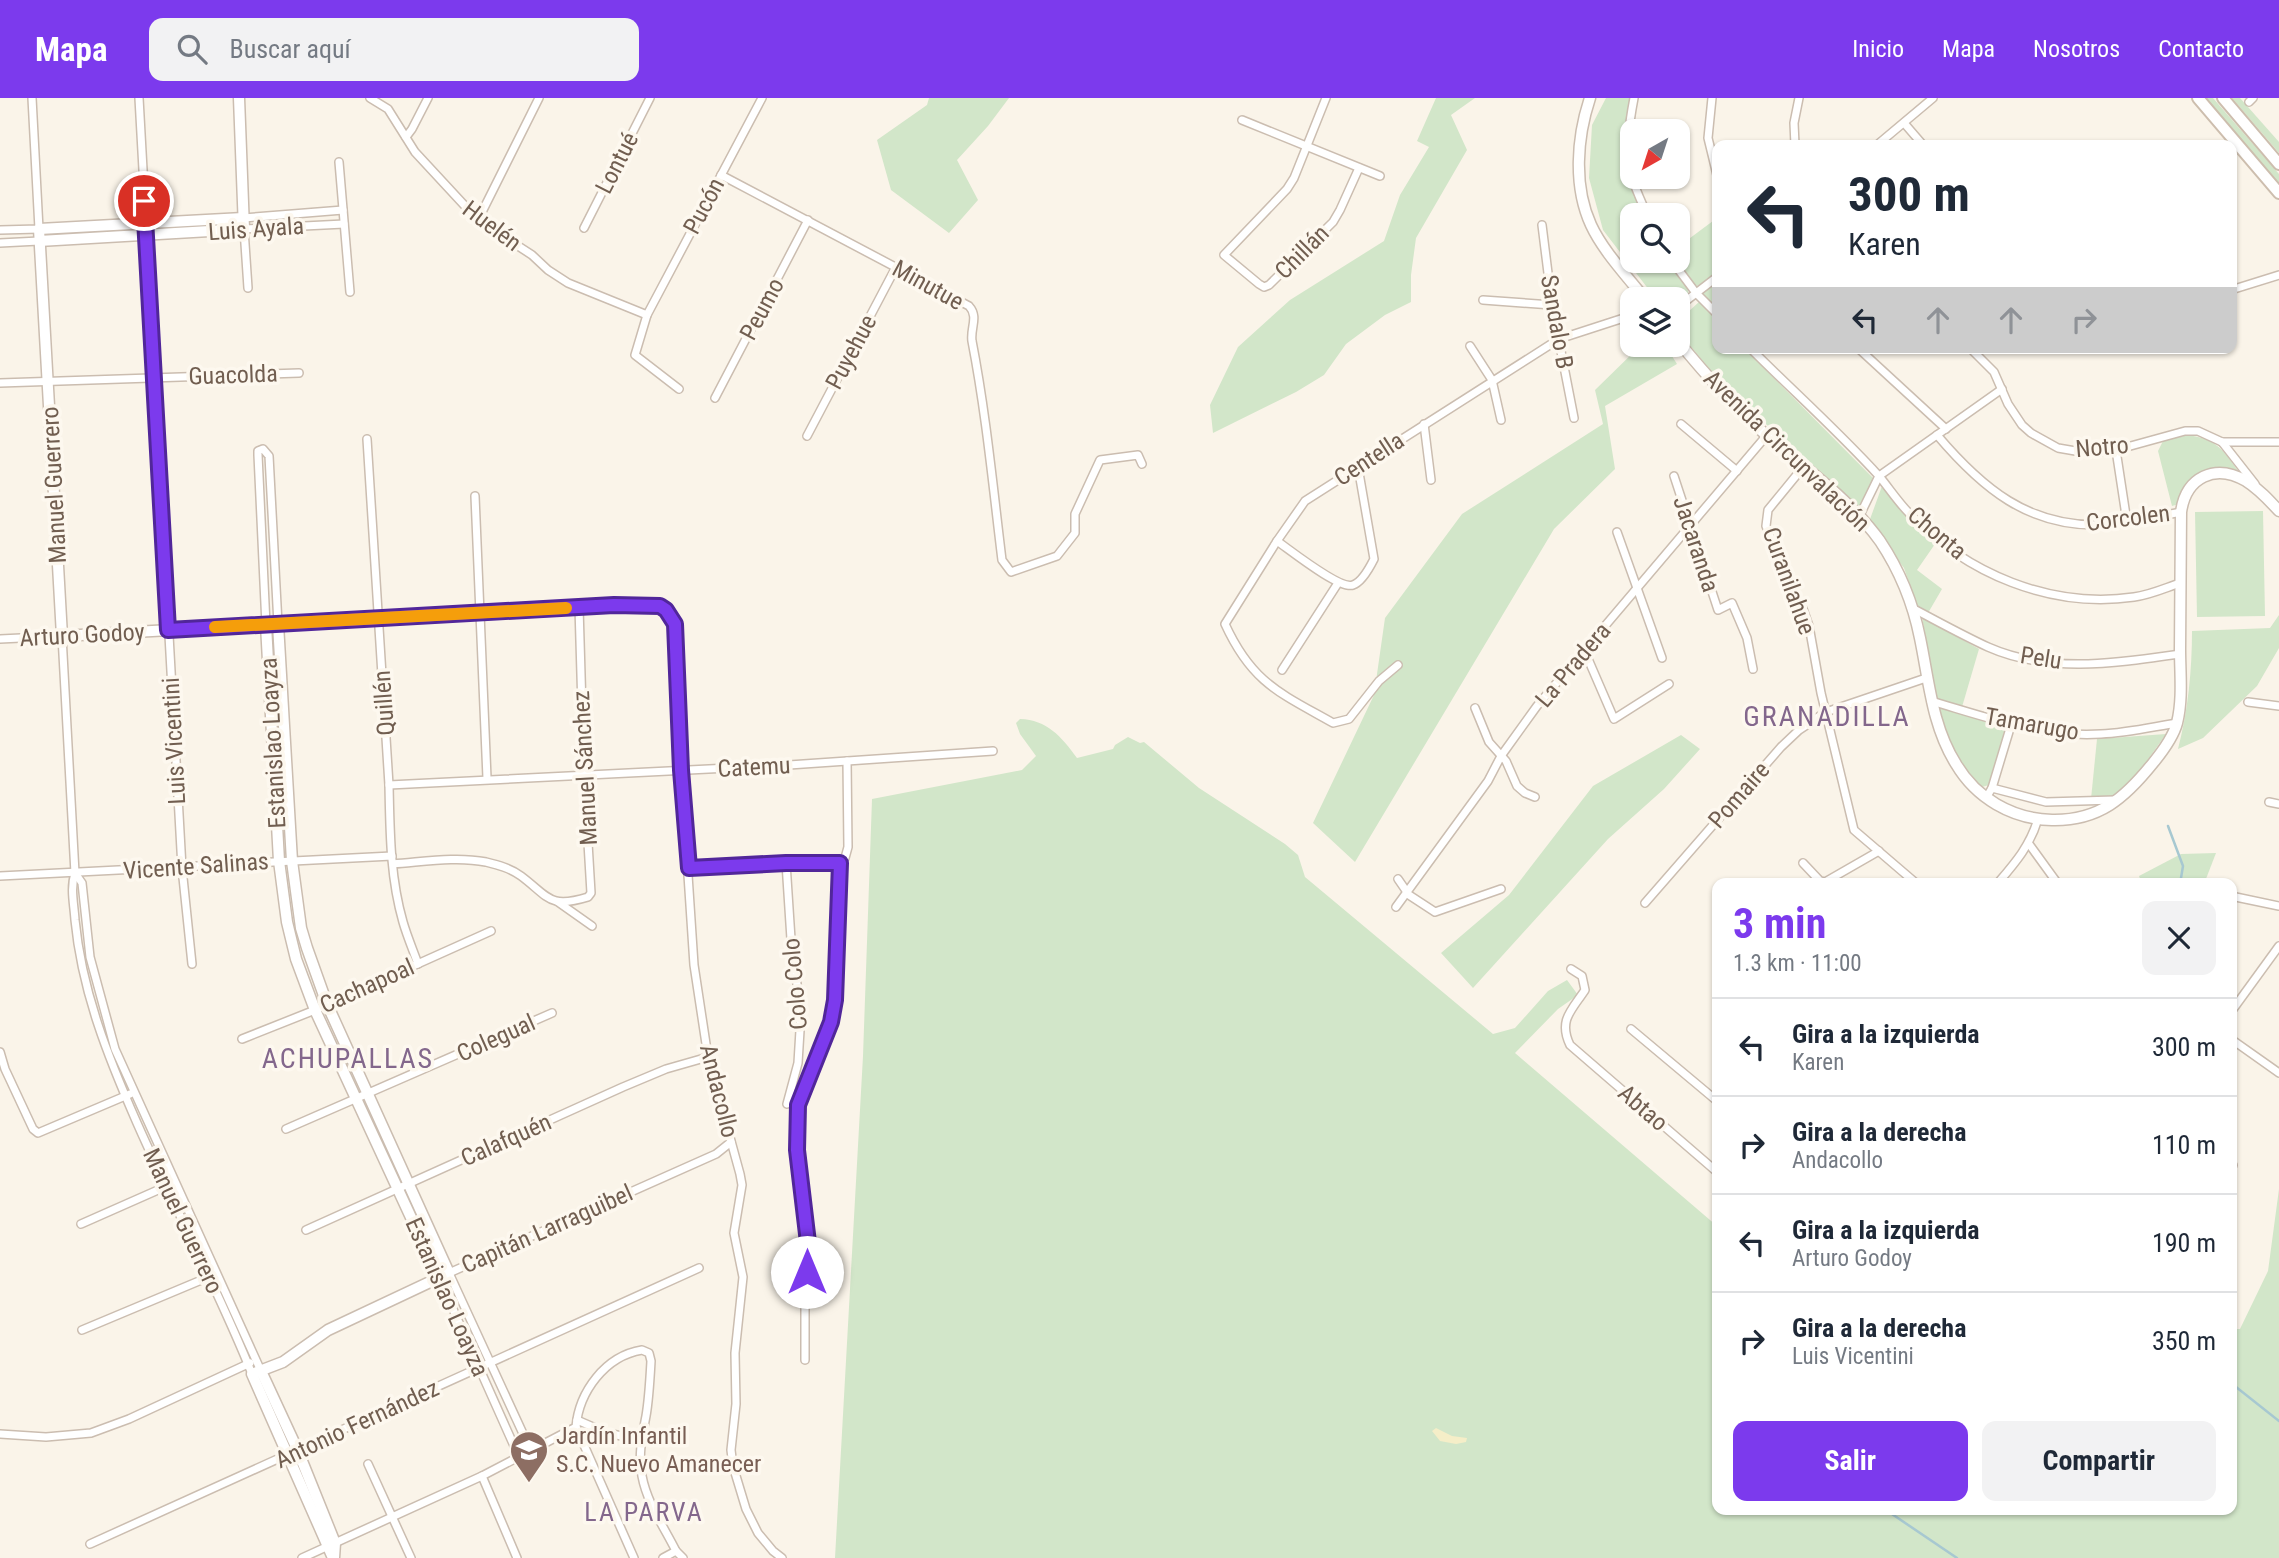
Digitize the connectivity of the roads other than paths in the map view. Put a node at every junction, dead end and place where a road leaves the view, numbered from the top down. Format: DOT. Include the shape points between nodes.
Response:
graph roads {
  1 [pos="32,98"];
  2 [pos="138,98"];
  3 [pos="239,98"];
  4 [pos="370,98"];
  5 [pos="428,98"];
  6 [pos="539,98"];
  7 [pos="650,98"];
  8 [pos="762,98"];
  9 [pos="1326,98"];
  10 [pos="1590,98"];
  11 [pos="1634,98"];
  12 [pos="1712,98"];
  13 [pos="1799,98"];
  14 [pos="1933,98"];
  15 [pos="2198,98"];
  16 [pos="2223,98"];
  17 [pos="1242,120"];
  18 [pos="1904,123"];
  19 [pos="406,137"];
  20 [pos="1795,140"];
  21 [pos="1883,140"];
  22 [pos="1919,140"];
  23 [pos="2234,140"];
  24 [pos="2237,144"];
  25 [pos="1306,146"];
  26 [pos="1712,154"];
  27 [pos="339,162"];
  28 [pos="2279,164"];
  29 [pos="1359,168"];
  30 [pos="721,175"];
  31 [pos="1380,176"];
  32 [pos="2279,193"];
  33 [pos="1642,203"];
  34 [pos="343,210"];
  35 [pos="478,220"];
  36 [pos="808,220"];
  37 [pos="144,223"];
  38 [pos="344,223"];
  39 [pos="244,224"];
  40 [pos="1542,225"];
  41 [pos="583,228"];
  42 [pos="39,229"];
  43 [pos="0,230"];
  44 [pos="145,236"];
  45 [pos="39,241"];
  46 [pos="0,243"];
  47 [pos="896,267"];
  48 [pos="1681,273"];
  49 [pos="2279,275"];
  50 [pos="1712,281"];
  51 [pos="1636,287"];
  52 [pos="248,288"];
  53 [pos="2237,288"];
  54 [pos="350,292"];
  55 [pos="1696,293"];
  56 [pos="1690,298"];
  57 [pos="1483,300"];
  58 [pos="1552,305"];
  59 [pos="1712,309"];
  60 [pos="647,315"];
  61 [pos="1620,319"];
  62 [pos="1559,339"];
  63 [pos="1470,346"];
  64 [pos="1757,354"];
  65 [pos="1864,354"];
  66 [pos="1976,354"];
  67 [pos="1690,355"];
  68 [pos="299,373"];
  69 [pos="153,378"];
  70 [pos="1492,380"];
  71 [pos="0,383"];
  72 [pos="48,383"];
  73 [pos="679,389"];
  74 [pos="2002,389"];
  75 [pos="715,398"];
  76 [pos="1574,418"];
  77 [pos="1501,420"];
  78 [pos="1424,424"];
  79 [pos="1681,424"];
  80 [pos="1945,429"];
  81 [pos="1766,435"];
  82 [pos="1937,435"];
  83 [pos="807,436"];
  84 [pos="367,439"];
  85 [pos="2222,442"];
  86 [pos="2279,442"];
  87 [pos="2116,450"];
  88 [pos="1142,464"];
  89 [pos="1804,466"];
  90 [pos="1358,467"];
  91 [pos="1737,471"];
  92 [pos="1879,476"];
  93 [pos="1674,477"];
  94 [pos="1431,480"];
  95 [pos="2259,491"];
  96 [pos="475,496"];
  97 [pos="2279,511"];
  98 [pos="2182,512"];
  99 [pos="1859,517"];
  100 [pos="2127,522"];
  101 [pos="1689,526"];
  102 [pos="1617,532"];
  103 [pos="1277,541"];
  104 [pos="1338,583"];
  105 [pos="2180,583"];
  106 [pos="1637,589"];
  107 [pos="579,607"];
  108 [pos="1912,608"];
  109 [pos="666,610"];
  110 [pos="480,614"];
  111 [pos="379,618"];
  112 [pos="278,624"];
  113 [pos="266,625"];
  114 [pos="168,630"];
  115 [pos="62,636"];
  116 [pos="0,639"];
  117 [pos="1585,652"];
  118 [pos="2180,654"];
  119 [pos="1662,658"];
  120 [pos="1398,665"];
  121 [pos="1753,669"];
  122 [pos="1282,670"];
  123 [pos="1926,677"];
  124 [pos="1669,684"];
  125 [pos="1931,701"];
  126 [pos="2248,702"];
  127 [pos="2279,706"];
  128 [pos="1475,708"];
  129 [pos="1826,712"];
  130 [pos="2177,723"];
  131 [pos="2011,725"];
  132 [pos="993,751"];
  133 [pos="1501,757"];
  134 [pos="847,761"];
  135 [pos="681,770"];
  136 [pos="584,776"];
  137 [pos="487,778"];
  138 [pos="389,785"];
  139 [pos="1989,793"];
  140 [pos="1535,797"];
  141 [pos="2119,800"];
  142 [pos="2269,802"];
  143 [pos="2279,804"];
  144 [pos="2038,819"];
  145 [pos="2029,844"];
  146 [pos="1879,851"];
  147 [pos="392,860"];
  148 [pos="279,861"];
  149 [pos="292,861"];
  150 [pos="786,863"];
  151 [pos="840,863"];
  152 [pos="1803,863"];
  153 [pos="182,868"];
  154 [pos="689,868"];
  155 [pos="75,873"];
  156 [pos="0,876"];
  157 [pos="1817,878"];
  158 [pos="1837,878"];
  159 [pos="1910,878"];
  160 [pos="2002,878"];
  161 [pos="2054,878"];
  162 [pos="1398,879"];
  163 [pos="1501,889"];
  164 [pos="1408,893"];
  165 [pos="2237,896"];
  166 [pos="555,901"];
  167 [pos="1645,903"];
  168 [pos="2279,906"];
  169 [pos="1396,907"];
  170 [pos="592,926"];
  171 [pos="491,931"];
  172 [pos="2279,946"];
  173 [pos="192,964"];
  174 [pos="418,964"];
  175 [pos="1571,969"];
  176 [pos="327,1004"];
  177 [pos="2237,1005"];
  178 [pos="315,1010"];
  179 [pos="552,1013"];
  180 [pos="1631,1029"];
  181 [pos="242,1039"];
  182 [pos="2237,1043"];
  183 [pos="0,1052"];
  184 [pos="708,1057"];
  185 [pos="2279,1073"];
  186 [pos="130,1094"];
  187 [pos="369,1095"];
  188 [pos="1712,1097"];
  189 [pos="356,1100"];
  190 [pos="787,1104"];
  191 [pos="286,1129"];
  192 [pos="731,1142"];
  193 [pos="1712,1168"];
  194 [pos="174,1183"];
  195 [pos="409,1184"];
  196 [pos="166,1187"];
  197 [pos="397,1189"];
  198 [pos="81,1224"];
  199 [pos="306,1230"];
  200 [pos="699,1268"];
  201 [pos="218,1273"];
  202 [pos="449,1273"];
  203 [pos="209,1276"];
  204 [pos="439,1278"];
  205 [pos="82,1330"];
  206 [pos="257,1360"];
  207 [pos="805,1360"];
  208 [pos="490,1362"];
  209 [pos="479,1367"];
  210 [pos="254,1370"];
  211 [pos="576,1424"];
  212 [pos="0,1434"];
  213 [pos="641,1440"];
  214 [pos="531,1451"];
  215 [pos="294,1453"];
  216 [pos="519,1457"];
  217 [pos="368,1464"];
  218 [pos="482,1476"];
  219 [pos="391,1517"];
  220 [pos="90,1544"];
  221 [pos="331,1545"];
  222 [pos="676,1551"];
  223 [pos="302,1558"];
  224 [pos="334,1558"];
  225 [pos="411,1558"];
  226 [pos="517,1558"];
  227 [pos="634,1558"];
  228 [pos="663,1558"];
  229 [pos="683,1558"];
  230 [pos="782,1558"];
  1 -- 42 [label="street, Manuel Guerrero"];
  2 -- 37 [label="street, Luis Vicentini"];
  3 -- 39 [label="street"];
  4 -- 19 [label="street, Huelén" via="388,109"];
  5 -- 19 [label="street"];
  6 -- 35 [label="street"];
  7 -- 41 [label="street, Lontué"];
  8 -- 30 [label="street, Pucón"];
  9 -- 25 [label="street"];
  10 -- 51 [label="street" via="1580,142 1584,203 1591,226"];
  11 -- 33 [label="street" via="1628,133 1630,161"];
  12 -- 26 [label="street" via="1708,138"];
  13 -- 20 [label="street"];
  14 -- 18 [label="street"];
  15 -- 23 [label="main road"];
  16 -- 28 [label="main road"];
  17 -- 25 [label="street"];
  18 -- 21 [label="street"];
  18 -- 22 [label="street"];
  19 -- 35 [label="street, Huelén"];
  24 -- 32 [label="main road"];
  25 -- 29 [label="street"];
  25 -- 29 [label="street, Chillán" via="1287,189 1224,255 1264,287 1333,222"];
  27 -- 34 [label="street"];
  29 -- 31 [label="street"];
  30 -- 36 [label="street, Minutue"];
  30 -- 60 [label="street, Pucón"];
  34 -- 38 [label="street"];
  34 -- 39 [label="street, Luis Ayala"];
  35 -- 60 [label="street, Huelén" via="568,283"];
  36 -- 47 [label="street, Minutue"];
  36 -- 75 [label="street, Peumo"];
  37 -- 39 [label="street, Luis Ayala"];
  37 -- 42 [label="street, Luis Ayala"];
  37 -- 44 [label="street, Luis Vicentini"];
  38 -- 39 [label="street, Luis Ayala"];
  38 -- 54 [label="street"];
  39 -- 44 [label="street, Luis Ayala"];
  39 -- 52 [label="street"];
  40 -- 58 [label="street, Sandalo B"];
  42 -- 43 [label="street, Luis Ayala"];
  42 -- 45 [label="street, Manuel Guerrero"];
  44 -- 45 [label="street, Luis Ayala"];
  44 -- 69 [label="street, Luis Vicentini"];
  45 -- 46 [label="street, Luis Ayala"];
  45 -- 72 [label="street, Manuel Guerrero"];
  47 -- 83 [label="street, Puyehue"];
  47 -- 88 [label="street, Minutue" via="974,311 971,338 983,398 1002,560 1011,572 1057,556 1075,533 1075,514 1100,460 1138,455"];
  48 -- 55 [label="street"];
  49 -- 53 [label="street"];
  50 -- 55 [label="street"];
  55 -- 56 [label="street"];
  55 -- 59 [label="street"];
  57 -- 58 [label="street"];
  58 -- 62 [label="street, Sandalo B"];
  60 -- 73 [label="street, Pucón" via="635,355"];
  61 -- 62 [label="street, Centella"];
  62 -- 70 [label="street, Centella"];
  62 -- 76 [label="street, Sandalo B"];
  63 -- 70 [label="street"];
  64 -- 92 [label="street, Chonta"];
  65 -- 80 [label="street"];
  66 -- 74 [label="street, Notro" via="1994,372"];
  67 -- 81 [label="street, Avenida Circunvalación"];
  68 -- 69 [label="street, Guacolda"];
  69 -- 72 [label="street, Guacolda"];
  69 -- 114 [label="street, Luis Vicentini"];
  70 -- 77 [label="street"];
  70 -- 78 [label="street, Centella"];
  71 -- 72 [label="street, Guacolda"];
  72 -- 115 [label="street, Manuel Guerrero"];
  74 -- 80 [label="street"];
  74 -- 87 [label="street, Notro" via="2014,415 2045,443 2071,452"];
  78 -- 90 [label="street, Centella"];
  78 -- 94 [label="street"];
  79 -- 91 [label="street"];
  80 -- 82 [label="street"];
  81 -- 89 [label="street, Avenida Circunvalación"];
  81 -- 91 [label="street, La Pradera"];
  82 -- 92 [label="street"];
  82 -- 100 [label="street, Corcolen" via="1974,476 2013,504 2071,524"];
  84 -- 111 [label="street, Quillén"];
  85 -- 86 [label="street, Notro"];
  85 -- 87 [label="street, Notro" via="2198,431 2185,431"];
  85 -- 95 [label="street"];
  87 -- 100 [label="street"];
  89 -- 99 [label="street, Avenida Circunvalación"];
  89 -- 129 [label="street, Curanilahue" via="1765,517 1809,626"];
  90 -- 103 [label="street, Centella" via="1305,501"];
  90 -- 104 [label="street" via="1374,559 1357,584"];
  91 -- 101 [label="street, La Pradera"];
  92 -- 99 [label="street"];
  92 -- 105 [label="street, Chonta" via="1909,513 1950,549 1998,578 2042,592 2085,598 2136,597"];
  93 -- 101 [label="street, Jacaranda"];
  95 -- 97 [label="street, Avenida Circunvalación"];
  95 -- 98 [label="street, Avenida Circunvalación" via="2235,476 2212,474 2193,483"];
  96 -- 110 [label="street"];
  98 -- 100 [label="street, Corcolen"];
  98 -- 105 [label="street, Avenida Circunvalación"];
  99 -- 108 [label="street, Avenida Circunvalación" via="1889,555"];
  101 -- 106 [label="street, La Pradera"];
  101 -- 121 [label="street, Jacaranda" via="1718,610 1732,603"];
  102 -- 106 [label="street"];
  103 -- 104 [label="street"];
  103 -- 120 [label="street, Centella" via="1225,624 1237,651 1271,688 1333,723 1349,719"];
  104 -- 122 [label="street"];
  105 -- 118 [label="street, Avenida Circunvalación"];
  106 -- 117 [label="street, La Pradera"];
  106 -- 119 [label="street"];
  107 -- 109 [label="street, Arturo Godoy" via="660,606"];
  107 -- 110 [label="street, Arturo Godoy"];
  107 -- 136 [label="street, Manuel Sánchez"];
  108 -- 118 [label="street, Pelu" via="1991,648 2024,658 2108,664"];
  108 -- 123 [label="street, Avenida Circunvalación"];
  109 -- 135 [label="street, Andacollo" via="675,624"];
  110 -- 111 [label="street, Arturo Godoy"];
  110 -- 137 [label="street"];
  111 -- 112 [label="street, Arturo Godoy"];
  111 -- 138 [label="street, Quillén"];
  112 -- 113 [label="street, Arturo Godoy"];
  112 -- 113 [label="street, Estanislao Loayza" via="269,456 263,449 258,455"];
  112 -- 149 [label="street, Estanislao Loayza"];
  113 -- 114 [label="street, Arturo Godoy"];
  113 -- 148 [label="street, Estanislao Loayza"];
  114 -- 115 [label="street, Arturo Godoy"];
  114 -- 153 [label="street, Luis Vicentini"];
  115 -- 116 [label="street, Arturo Godoy"];
  115 -- 155 [label="street, Manuel Guerrero"];
  117 -- 124 [label="street" via="1614,719"];
  117 -- 133 [label="street, La Pradera" via="1537,706"];
  118 -- 130 [label="street, Avenida Circunvalación"];
  123 -- 125 [label="street, Avenida Circunvalación"];
  123 -- 129 [label="street, Pomaire"];
  125 -- 131 [label="street, Tamarugo"];
  125 -- 139 [label="street, Avenida Circunvalación" via="1954,762 1964,776"];
  126 -- 127 [label="street"];
  128 -- 133 [label="street" via="1489,742"];
  129 -- 146 [label="street, Curanilahue" via="1854,830"];
  129 -- 167 [label="street, Pomaire" via="1780,747"];
  130 -- 131 [label="street, Tamarugo" via="2102,734"];
  130 -- 141 [label="street, Avenida Circunvalación" via="2160,755"];
  131 -- 139 [label="street"];
  132 -- 134 [label="street, Catemu"];
  133 -- 140 [label="street" via="1517,786"];
  133 -- 164 [label="street, La Pradera"];
  134 -- 135 [label="street, Catemu"];
  134 -- 151 [label="street, Colo Colo" via="848,847"];
  135 -- 136 [label="street, Catemu"];
  135 -- 154 [label="street, Andacollo"];
  136 -- 137 [label="street, Catemu"];
  136 -- 166 [label="street, Manuel Sánchez" via="591,892 584,899"];
  137 -- 138 [label="street, Catemu"];
  138 -- 147 [label="street, Quillén"];
  139 -- 141 [label="street" via="2046,802"];
  139 -- 144 [label="street, Avenida Circunvalación" via="2015,814"];
  141 -- 144 [label="street, Avenida Circunvalación" via="2092,814"];
  142 -- 143 [label="street"];
  144 -- 145 [label="street"];
  145 -- 160 [label="street"];
  145 -- 161 [label="street"];
  146 -- 158 [label="street"];
  146 -- 159 [label="street"];
  147 -- 149 [label="street, Vicente Salinas"];
  147 -- 166 [label="street, Vicente Salinas" via="461,860 506,867"];
  147 -- 174 [label="street, Quillén" via="403,923"];
  148 -- 149 [label="street, Vicente Salinas"];
  148 -- 153 [label="street, Vicente Salinas"];
  148 -- 178 [label="street, Estanislao Loayza" via="291,941"];
  149 -- 176 [label="street, Estanislao Loayza" via="301,928"];
  150 -- 151 [label="street"];
  150 -- 154 [label="street"];
  150 -- 190 [label="street, Colo Colo" via="801,1014 798,1063"];
  151 -- 207 [label="street, Colo Colo" via="835,1000 797,1119 809,1251"];
  152 -- 157 [label="street"];
  153 -- 155 [label="street, Vicente Salinas"];
  153 -- 173 [label="street, Luis Vicentini"];
  154 -- 184 [label="street, Andacollo" via="694,965"];
  155 -- 156 [label="street, Vicente Salinas"];
  155 -- 186 [label="street, Manuel Guerrero" via="82,883 90,957 106,1022"];
  162 -- 164 [label="street"];
  163 -- 164 [label="street" via="1437,912"];
  164 -- 169 [label="street, La Pradera"];
  165 -- 168 [label="street"];
  166 -- 170 [label="street"];
  171 -- 174 [label="street, Cachapoal"];
  172 -- 177 [label="street"];
  174 -- 176 [label="street, Cachapoal"];
  175 -- 193 [label="street, Abtao" via="1582,976 1585,990 1564,1022 1570,1045"];
  176 -- 178 [label="street, Cachapoal"];
  176 -- 187 [label="street, Estanislao Loayza"];
  178 -- 181 [label="street, Cachapoal"];
  178 -- 189 [label="street, Estanislao Loayza"];
  179 -- 187 [label="street, Colegual"];
  180 -- 188 [label="street"];
  182 -- 185 [label="street"];
  183 -- 186 [label="street" via="38,1133"];
  184 -- 192 [label="street, Andacollo"];
  184 -- 195 [label="street, Calafquén" via="666,1069"];
  186 -- 194 [label="street, Manuel Guerrero"];
  186 -- 196 [label="street, Manuel Guerrero"];
  187 -- 189 [label="street, Colegual"];
  187 -- 195 [label="street, Estanislao Loayza"];
  189 -- 191 [label="street, Colegual"];
  189 -- 197 [label="street, Estanislao Loayza"];
  192 -- 202 [label="street, Capitán Larraguibel" via="716,1154"];
  192 -- 230 [label="street, Andacollo" via="742,1185 734,1233 743,1277 735,1353 733,1466 758,1532"];
  194 -- 196 [label="street"];
  194 -- 201 [label="street, Manuel Guerrero"];
  195 -- 197 [label="street, Calafquén"];
  195 -- 202 [label="street, Estanislao Loayza"];
  196 -- 198 [label="street"];
  196 -- 203 [label="street, Manuel Guerrero"];
  197 -- 199 [label="street, Calafquén"];
  197 -- 204 [label="street, Estanislao Loayza"];
  200 -- 208 [label="street, Antonio Fernández"];
  201 -- 203 [label="street"];
  201 -- 206 [label="street, Manuel Guerrero"];
  202 -- 204 [label="street, Capitán Larraguibel"];
  202 -- 208 [label="street, Estanislao Loayza"];
  203 -- 205 [label="street"];
  203 -- 210 [label="street, Manuel Guerrero"];
  204 -- 209 [label="street, Estanislao Loayza"];
  204 -- 210 [label="street, Capitán Larraguibel" via="328,1331 283,1362"];
  206 -- 210 [label="street, Manuel Guerrero"];
  206 -- 210 [label="street, Capitán Larraguibel"];
  208 -- 209 [label="street, Antonio Fernández"];
  208 -- 214 [label="street, Estanislao Loayza"];
  209 -- 215 [label="street, Antonio Fernández"];
  209 -- 216 [label="street, Estanislao Loayza"];
  210 -- 212 [label="street, Capitán Larraguibel" via="91,1433 46,1437"];
  210 -- 215 [label="street, Manuel Guerrero"];
  211 -- 213 [label="street"];
  211 -- 213 [label="street" via="578,1410 602,1371 642,1350 649,1353 651,1362"];
  211 -- 214 [label="street"];
  211 -- 227 [label="street"];
  213 -- 222 [label="street" via="648,1497"];
  214 -- 216 [label="street"];
  215 -- 220 [label="street, Antonio Fernández"];
  215 -- 221 [label="street, Manuel Guerrero"];
  216 -- 218 [label="street"];
  217 -- 219 [label="street"];
  218 -- 219 [label="street"];
  218 -- 226 [label="street"];
  219 -- 221 [label="street"];
  219 -- 225 [label="street"];
  221 -- 223 [label="street"];
  221 -- 224 [label="street, Manuel Guerrero"];
  222 -- 228 [label="street"];
  222 -- 229 [label="street"];
}
